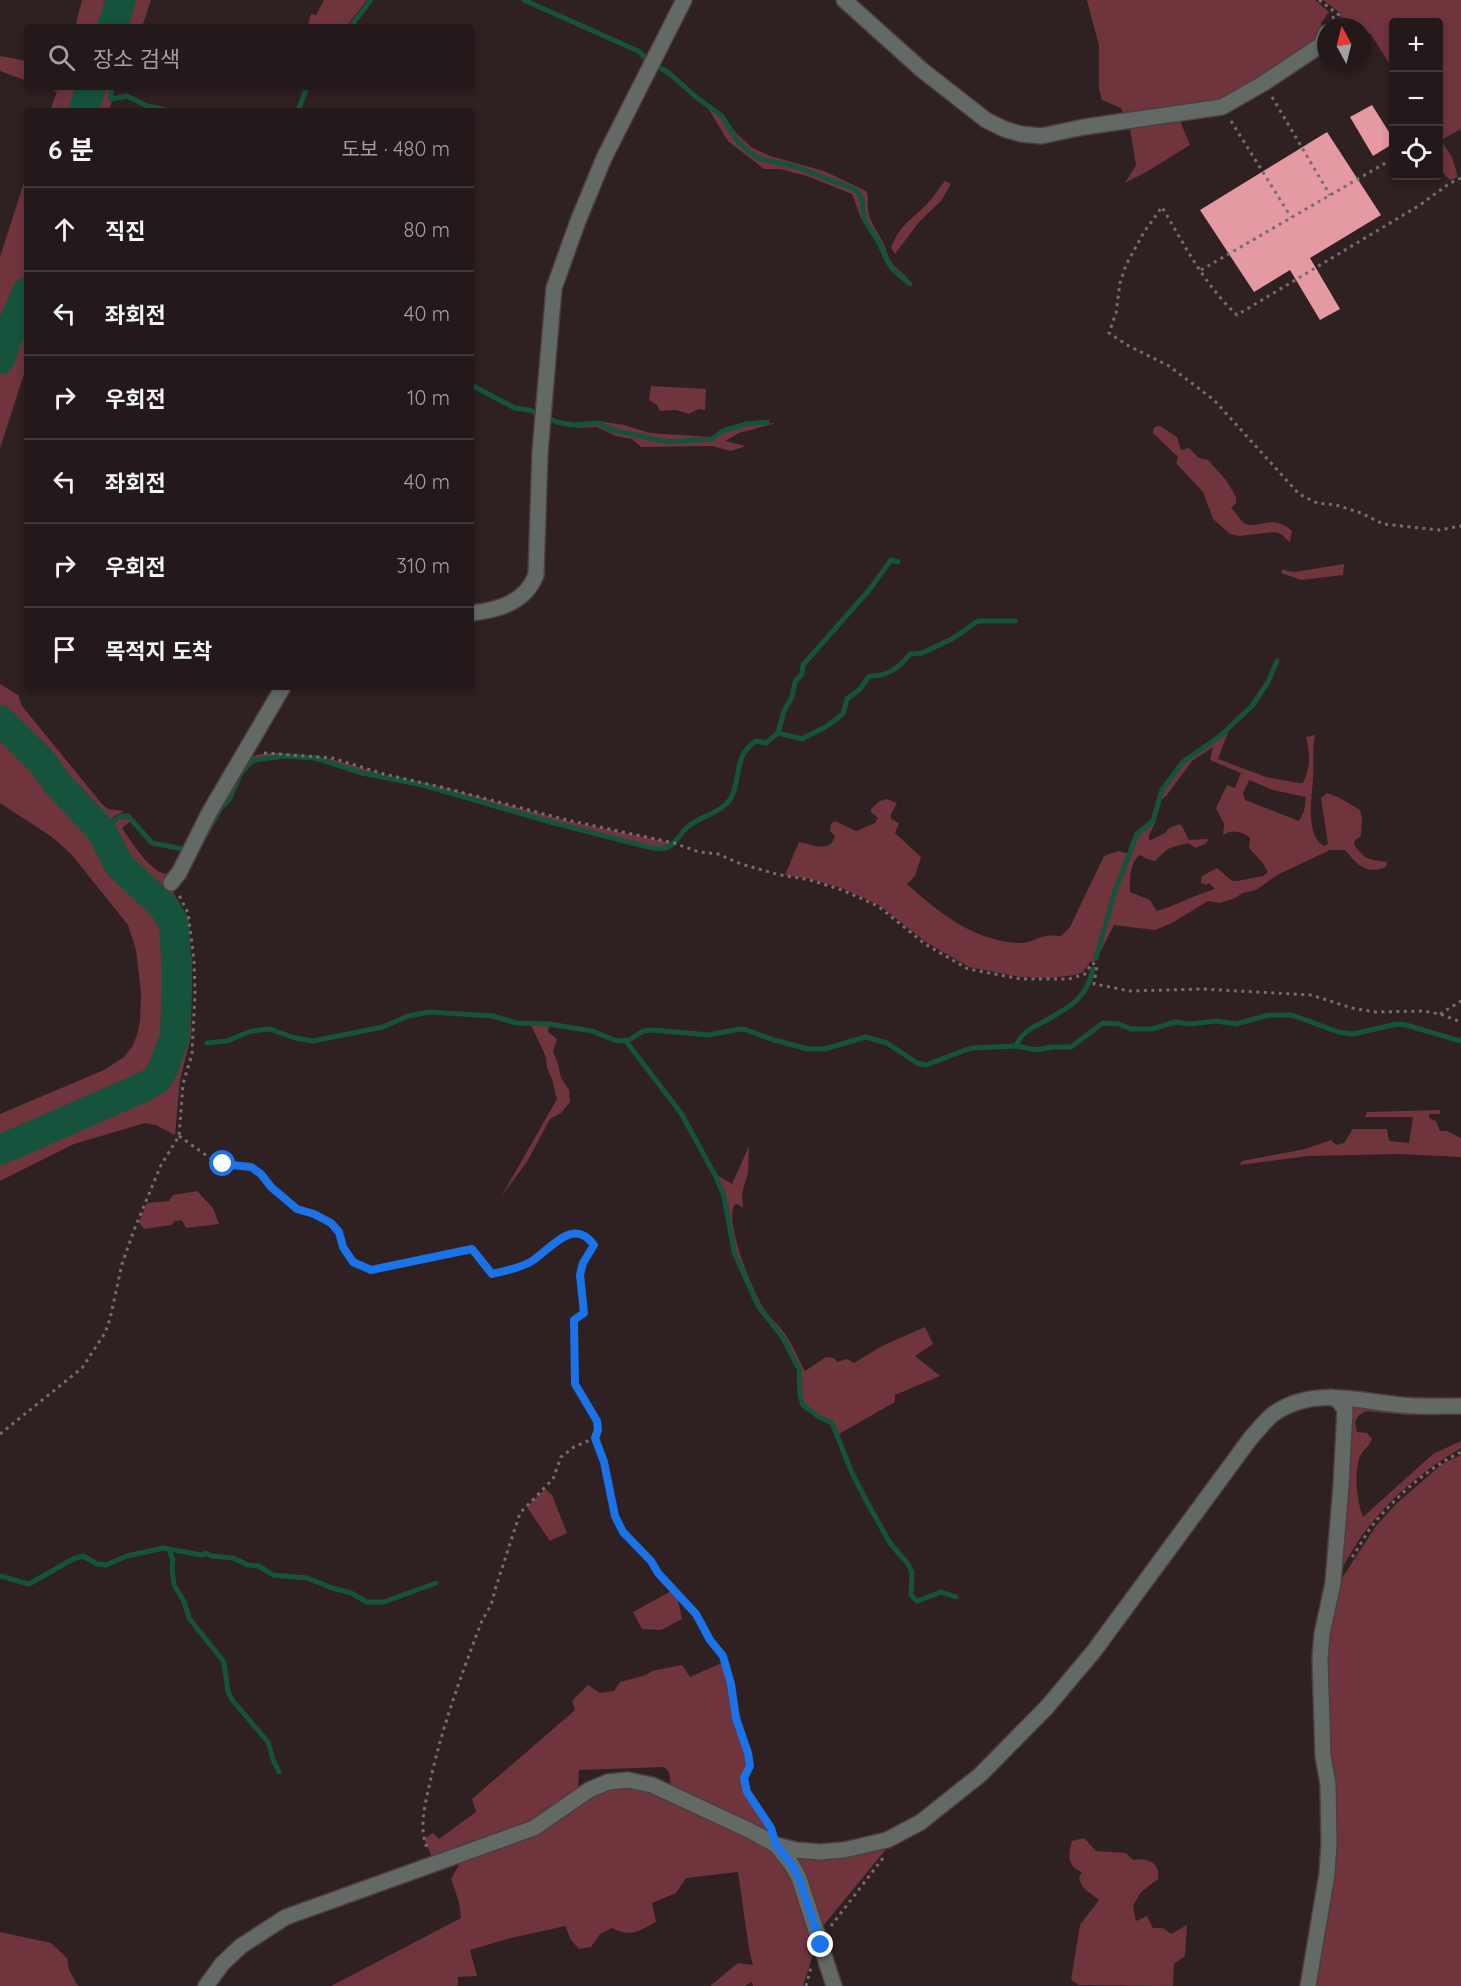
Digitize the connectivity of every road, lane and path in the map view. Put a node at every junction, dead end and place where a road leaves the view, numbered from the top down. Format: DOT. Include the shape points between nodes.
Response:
graph roads {
  1 [pos="684,0"];
  2 [pos="844,0"];
  3 [pos="1319,0"];
  4 [pos="1336,18"];
  5 [pos="1317,48"];
  6 [pos="1264,82"];
  7 [pos="1222,106"];
  8 [pos="1389,161"];
  9 [pos="1461,178"];
  10 [pos="1330,195"];
  11 [pos="1292,217"];
  12 [pos="1201,270"];
  13 [pos="1461,526"];
  14 [pos="474,613"];
  15 [pos="281,690"];
  16 [pos="242,759"];
  17 [pos="171,883"];
  18 [pos="1461,1001"];
  19 [pos="1440,1014"];
  20 [pos="1461,1022"];
  21 [pos="179,1136"];
  22 [pos="1331,1397"];
  23 [pos="1461,1407"];
  24 [pos="0,1434"];
  25 [pos="595,1438"];
  26 [pos="1461,1452"];
  27 [pos="1349,1561"];
  28 [pos="776,1845"];
  29 [pos="886,1854"];
  30 [pos="433,1863"];
  31 [pos="821,1945"];
  32 [pos="207,1986"];
  33 [pos="806,1986"];
  34 [pos="834,1986"];
  35 [pos="1308,1986"];
  1 -- 14 [label="street" via="604,158 554,288 540,452 536,575 528,590 511,603"];
  2 -- 7 [label="street" via="922,70 986,120 1021,134 1041,136"];
  3 -- 4 [label="path" via="1339,15"];
  5 -- 6 [label="street"];
  6 -- 7 [label="street"];
  6 -- 10 [label="path"];
  7 -- 11 [label="path"];
  8 -- 10 [label="path"];
  9 -- 12 [label="path" via="1237,315"];
  10 -- 11 [label="path"];
  11 -- 12 [label="path"];
  12 -- 13 [label="path" via="1162,207 1126,265 1109,333 1169,366 1208,395 1299,494 1383,524 1438,530"];
  15 -- 16 [label="street"];
  16 -- 17 [label="street"];
  16 -- 19 [label="path" via="260,753 332,758 567,820 718,854 780,876 810,880 879,906 926,944 968,969 1021,979 1069,979 1085,974 1092,963 1097,965 1094,984 1112,989 1311,995 1375,1012"];
  17 -- 21 [label="path" via="188,913 194,960 192,1046 183,1084"];
  18 -- 19 [label="path"];
  19 -- 20 [label="path"];
  21 -- 24 [label="path" via="161,1165 134,1230 110,1319 99,1342 81,1368"];
  21 -- 25 [label="path" via="223,1164 251,1167 297,1209 331,1223 353,1262 371,1270 472,1249 492,1274 530,1263 569,1233 590,1239 594,1245 580,1275 584,1313 574,1320 574,1368 575,1384 597,1421"];
  22 -- 23 [label="street" via="1402,1406"];
  22 -- 28 [label="street" via="1308,1398 1288,1405 1250,1438 1094,1651 1047,1707 980,1775 921,1822 887,1840 820,1852"];
  22 -- 35 [label="street" via="1345,1410 1333,1583 1320,1659 1329,1843"];
  25 -- 28 [label="path" via="615,1516 623,1532 696,1614 723,1656 748,1753 750,1766 744,1778 747,1792 771,1828"];
  25 -- 30 [label="path" via="561,1457 553,1479 520,1512 494,1603 481,1623 442,1732 422,1820 423,1839"];
  26 -- 27 [label="path" via="1440,1462 1394,1502 1373,1524"];
  28 -- 30 [label="street" via="662,1789 628,1780 608,1782 589,1790 534,1828"];
  28 -- 31 [label="street" via="799,1878"];
  29 -- 31 [label="path" via="834,1920"];
  30 -- 32 [label="street" via="286,1917 241,1946"];
  31 -- 33 [label="path"];
  31 -- 34 [label="street"];
}
